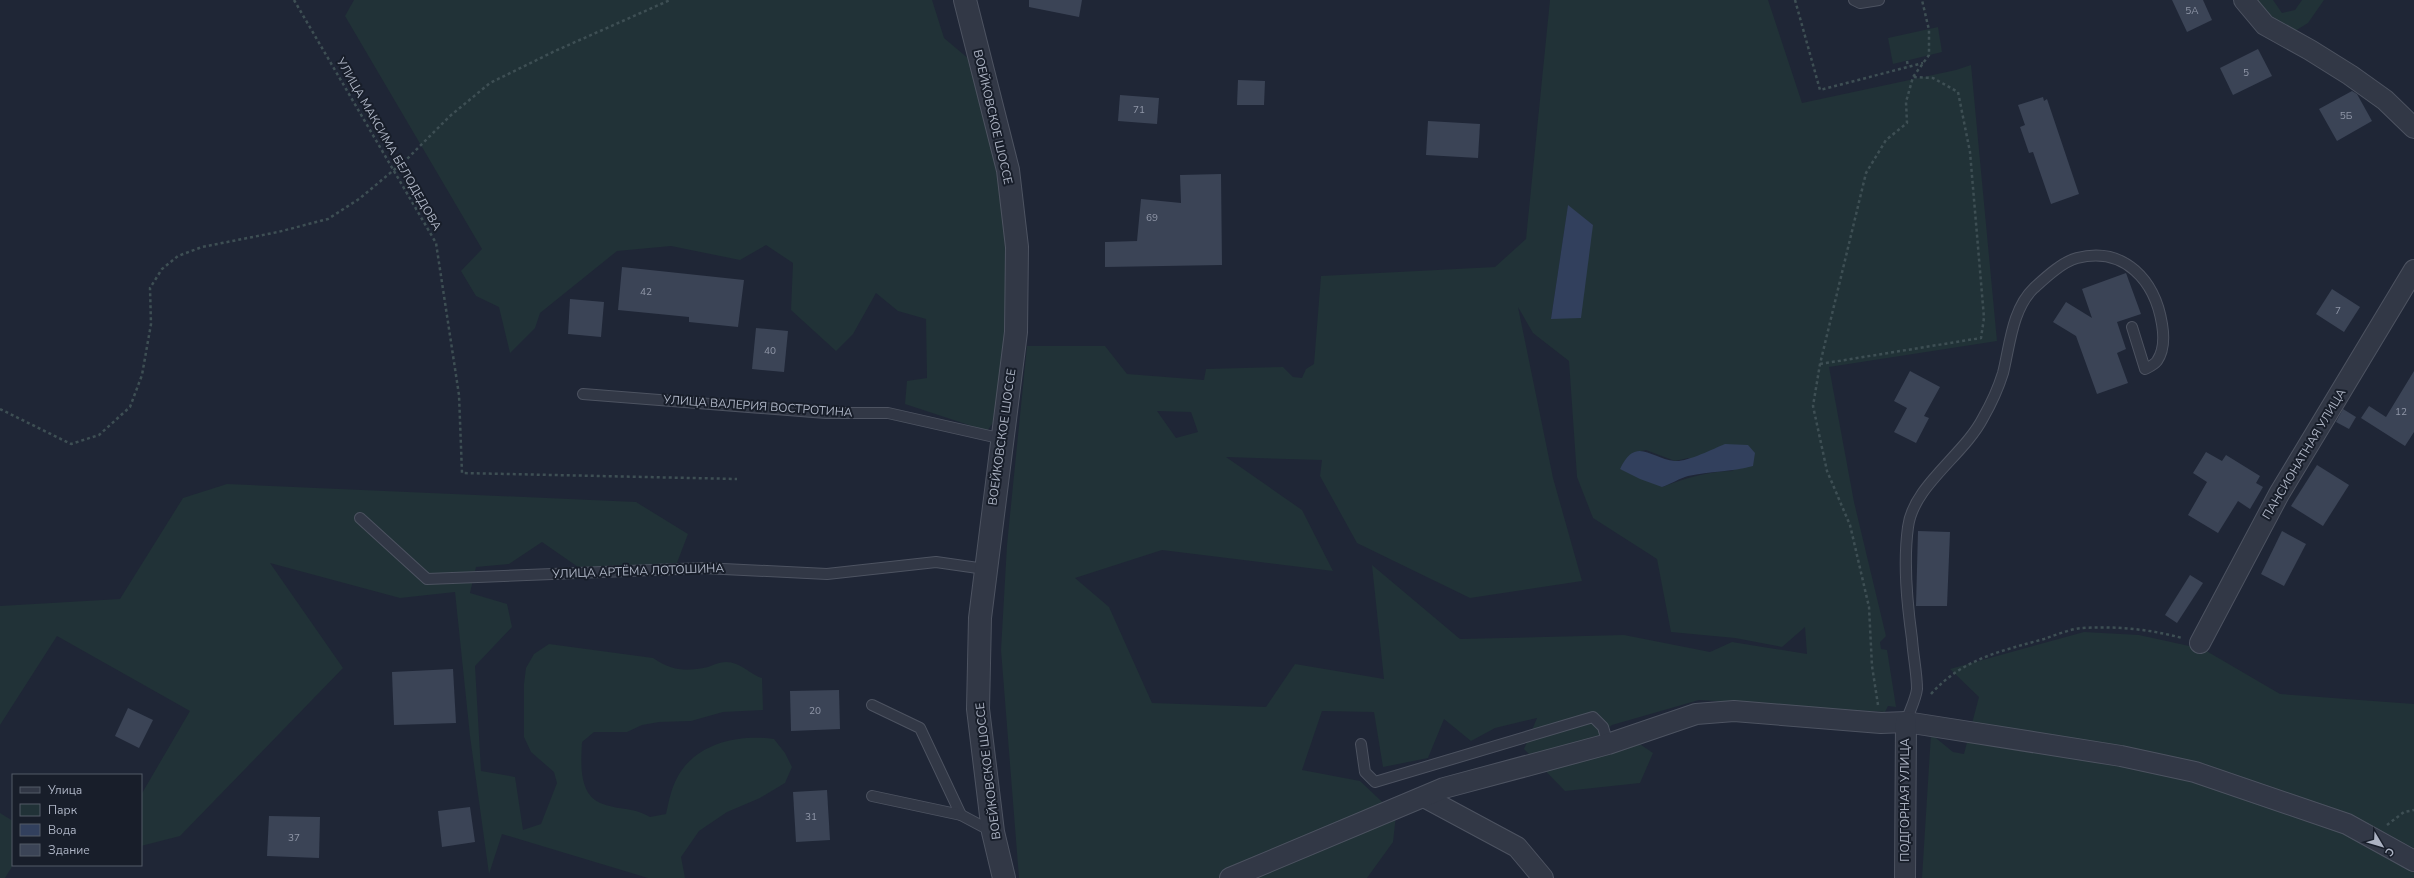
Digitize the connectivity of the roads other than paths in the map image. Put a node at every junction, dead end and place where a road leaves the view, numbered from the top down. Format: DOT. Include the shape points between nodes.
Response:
graph roads {
  1 [pos="965,0"];
  2 [pos="1854,0"];
  3 [pos="1879,0"];
  4 [pos="2244,0"];
  5 [pos="2414,128"];
  6 [pos="2414,270"];
  7 [pos="2132,327"];
  8 [pos="584,394"];
  9 [pos="1002,439"];
  10 [pos="360,518"];
  11 [pos="985,569"];
  12 [pos="2200,643"];
  13 [pos="872,705"];
  14 [pos="1906,722"];
  15 [pos="1361,744"];
  16 [pos="1608,744"];
  17 [pos="872,796"];
  18 [pos="1424,797"];
  19 [pos="961,815"];
  20 [pos="993,832"];
  21 [pos="2414,861"];
  22 [pos="1004,878"];
  23 [pos="1230,878"];
  24 [pos="1543,878"];
  25 [pos="1905,878"];
  1 -- 9 [label="street, ВОЕЙКОВСКОЕ ШОССЕ" via="1008,170 1017,247 1016,332"];
  2 -- 3 [label="lane" via="1860,3"];
  4 -- 5 [label="street" via="2266,25 2350,75 2385,100"];
  6 -- 12 [label="street, ПАНСИОНАТНАЯ УЛИЦА" via="2279,494"];
  7 -- 14 [label="lane" via="2145,369 2156,362 2162,352 2164,333 2160,310 2149,285 2136,270 2117,258 2077,258 2054,271 2032,290 2017,316 2002,374 1976,433 1924,491 1911,512 1906,570 1917,690"];
  8 -- 9 [label="lane, УЛИЦА ВАЛЕРИЯ ВОСТРОТИНА" via="826,413 888,413"];
  9 -- 11 [label="street, ВОЕЙКОВСКОЕ ШОССЕ"];
  10 -- 11 [label="lane, УЛИЦА АРТЁМА ЛОТОШИНА" via="427,578 703,568 827,574 936,562"];
  11 -- 20 [label="street, ВОЕЙКОВСКОЕ ШОССЕ" via="980,618 978,709"];
  13 -- 19 [label="lane" via="920,728"];
  14 -- 16 [label="street" via="1882,723 1734,711 1696,714"];
  14 -- 21 [label="street" via="2121,756 2194,772 2347,824"];
  14 -- 25 [label="street, ПОДГОРНАЯ УЛИЦА"];
  15 -- 16 [label="lane" via="1365,772 1375,782 1593,717 1603,727"];
  16 -- 18 [label="street" via="1444,788"];
  17 -- 19 [label="lane"];
  18 -- 23 [label="street"];
  18 -- 24 [label="street" via="1517,847"];
  19 -- 20 [label="lane"];
  20 -- 22 [label="street, ВОЕЙКОВСКОЕ ШОССЕ"];
}
